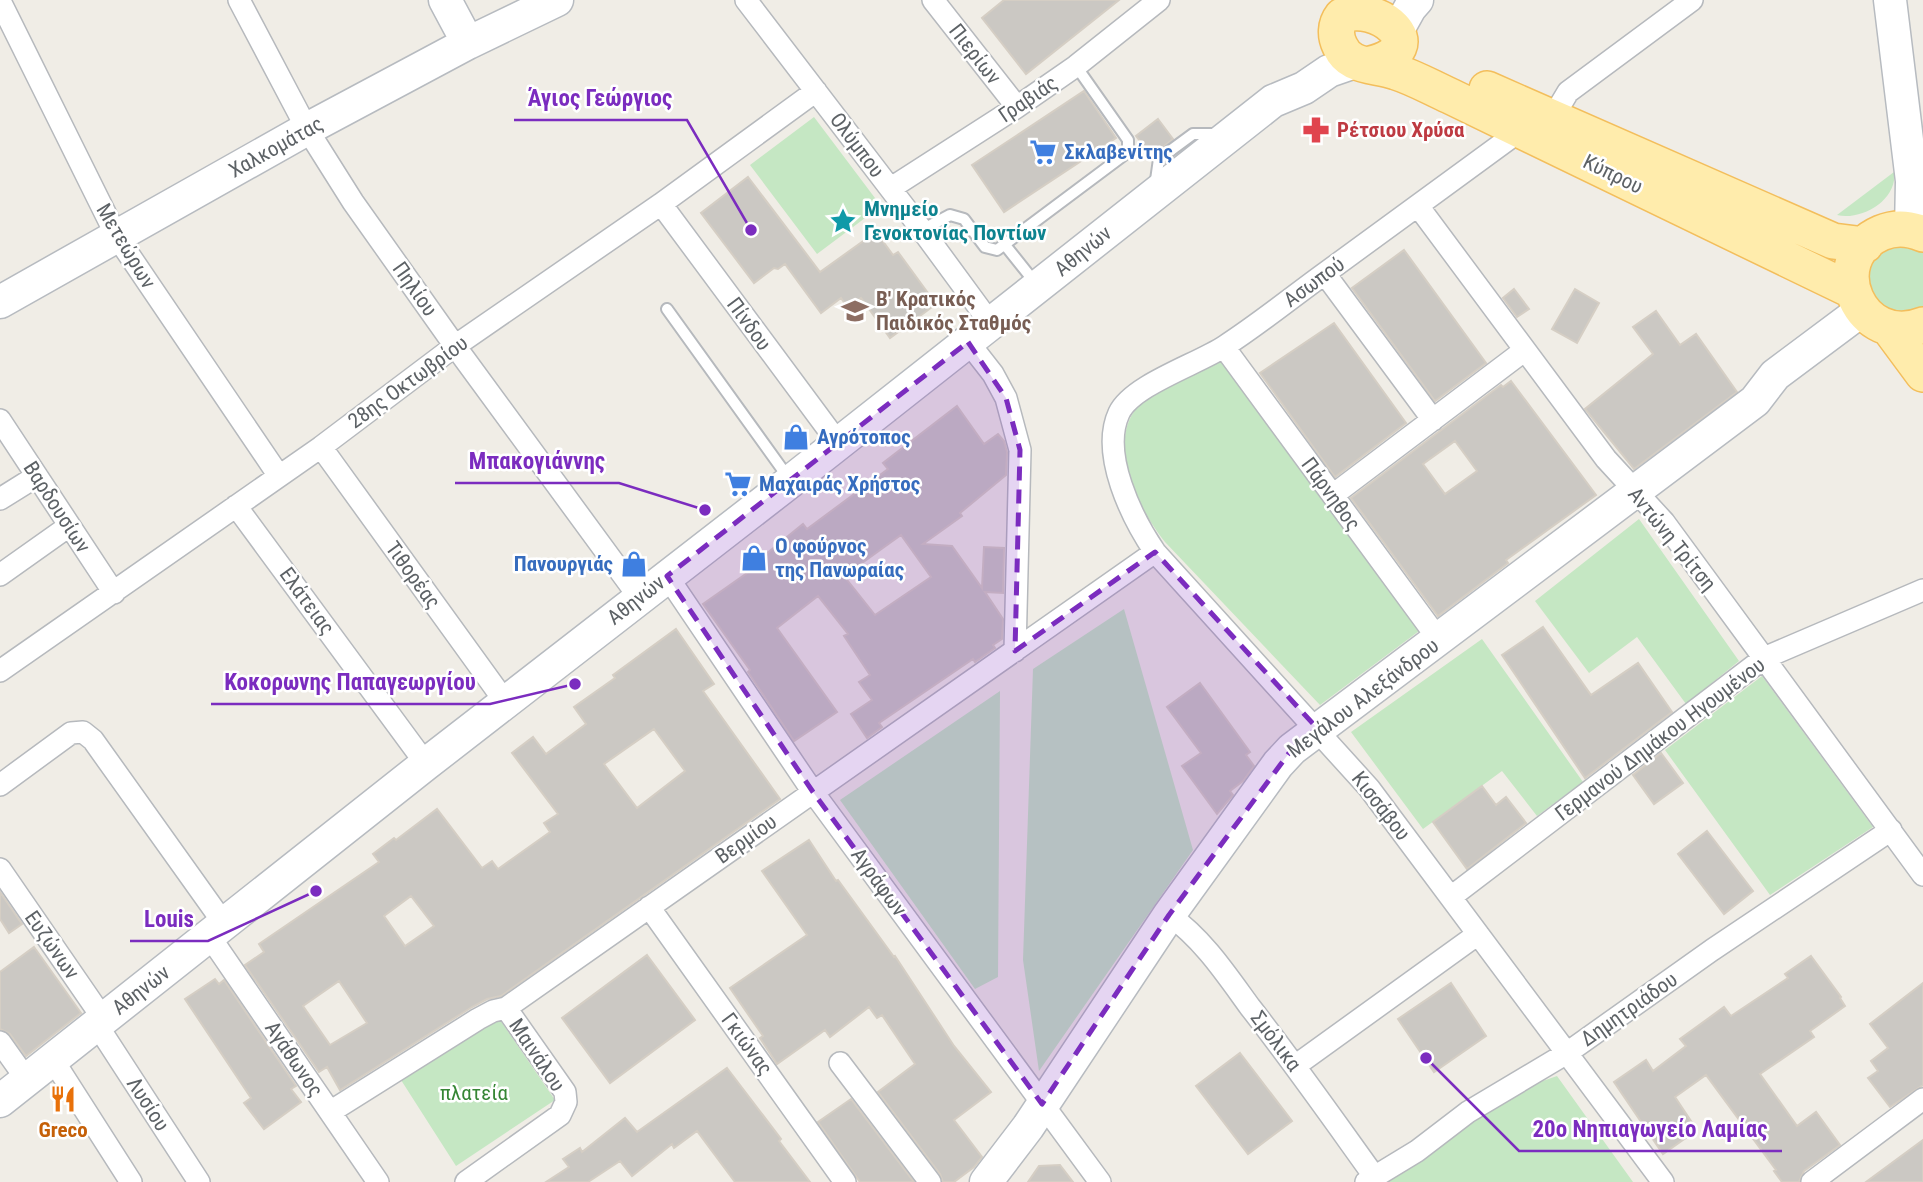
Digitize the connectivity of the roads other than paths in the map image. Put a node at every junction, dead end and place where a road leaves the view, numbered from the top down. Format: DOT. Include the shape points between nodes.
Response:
graph roads {
  1 [pos="239,0"];
  2 [pos="444,0"];
  3 [pos="557,0"];
  4 [pos="746,0"];
  5 [pos="933,0"];
  6 [pos="1159,0"];
  7 [pos="1692,0"];
  8 [pos="1890,0"];
  9 [pos="0,1"];
  10 [pos="1387,9"];
  11 [pos="1346,36"];
  12 [pos="468,43"];
  13 [pos="1076,66"];
  14 [pos="816,91"];
  15 [pos="1017,107"];
  16 [pos="1553,117"];
  17 [pos="307,129"];
  18 [pos="1521,130"];
  19 [pos="1213,134"];
  20 [pos="1156,180"];
  21 [pos="891,188"];
  22 [pos="661,204"];
  23 [pos="1418,206"];
  24 [pos="922,230"];
  25 [pos="1917,232"];
  26 [pos="117,237"];
  27 [pos="1005,245"];
  28 [pos="1865,245"];
  29 [pos="1325,274"];
  30 [pos="1038,287"];
  31 [pos="0,302"];
  32 [pos="667,309"];
  33 [pos="1870,313"];
  34 [pos="1923,325"];
  35 [pos="980,333"];
  36 [pos="455,346"];
  37 [pos="1224,348"];
  38 [pos="1525,350"];
  39 [pos="1923,374"];
  40 [pos="0,420"];
  41 [pos="1433,420"];
  42 [pos="1114,431"];
  43 [pos="839,444"];
  44 [pos="321,447"];
  45 [pos="37,476"];
  46 [pos="279,476"];
  47 [pos="791,481"];
  48 [pos="1636,492"];
  49 [pos="1333,495"];
  50 [pos="0,499"];
  51 [pos="236,506"];
  52 [pos="69,526"];
  53 [pos="1155,552"];
  54 [pos="0,575"];
  55 [pos="667,576"];
  56 [pos="1923,590"];
  57 [pos="114,593"];
  58 [pos="639,597"];
  59 [pos="1439,640"];
  60 [pos="1015,651"];
  61 [pos="1764,658"];
  62 [pos="0,671"];
  63 [pos="506,703"];
  64 [pos="1317,728"];
  65 [pos="426,764"];
  66 [pos="0,785"];
  67 [pos="813,792"];
  68 [pos="1891,830"];
  69 [pos="0,869"];
  70 [pos="1923,876"];
  71 [pos="1451,897"];
  72 [pos="649,907"];
  73 [pos="1169,915"];
  74 [pos="218,931"];
  75 [pos="1478,934"];
  76 [pos="506,1008"];
  77 [pos="101,1022"];
  78 [pos="0,1042"];
  79 [pos="1567,1053"];
  80 [pos="53,1060"];
  81 [pos="840,1063"];
  82 [pos="1295,1066"];
  83 [pos="27,1080"];
  84 [pos="1923,1099"];
  85 [pos="0,1101"];
  86 [pos="1042,1104"];
  87 [pos="330,1112"];
  88 [pos="1370,1179"];
  89 [pos="131,1182"];
  90 [pos="199,1182"];
  91 [pos="378,1182"];
  92 [pos="466,1182"];
  93 [pos="845,1182"];
  94 [pos="930,1182"];
  95 [pos="986,1182"];
  96 [pos="1100,1182"];
  97 [pos="1662,1182"];
  98 [pos="1812,1182"];
  1 -- 17 [label="street, Πηλίου"];
  2 -- 12 [label="street"];
  3 -- 12 [label="street, Χαλκομάτας"];
  4 -- 14 [label="street, Ολύμπου"];
  5 -- 15 [label="street, Πιερίων"];
  6 -- 13 [label="street, Γραβιάς"];
  7 -- 16 [label="street" via="1568,92"];
  8 -- 25 [label="street"];
  9 -- 26 [label="street, Μετεώρων"];
  10 -- 11 [label="main road" via="1354,4"];
  10 -- 11 [label="main road" via="1398,44 1382,61"];
  10 -- 16 [label="main road, Κύπρου" via="1415,52 1436,67"];
  11 -- 18 [label="main road, Κύπρου" via="1399,73"];
  11 -- 30 [label="street, Αθηνών" via="1293,76 1273,101"];
  12 -- 17 [label="street, Χαλκομάτας"];
  13 -- 15 [label="street, Γραβιάς"];
  13 -- 27 [label="lane" via="1128,140 1126,151"];
  14 -- 21 [label="street, Ολύμπου"];
  14 -- 22 [label="street, 28ης Οκτωβρίου"];
  15 -- 21 [label="street, Γραβιάς"];
  16 -- 28 [label="main road, Κύπρου" via="1833,241"];
  17 -- 26 [label="street, Χαλκομάτας"];
  17 -- 36 [label="street, Πηλίου"];
  18 -- 23 [label="street, Ασωπού"];
  18 -- 33 [label="main road, Κύπρου"];
  19 -- 20 [label="lane" via="1193,134 1159,159"];
  21 -- 24 [label="street, Ολύμπου"];
  22 -- 36 [label="street, 28ης Οκτωβρίου"];
  22 -- 43 [label="street, Πίνδου"];
  23 -- 29 [label="street, Ασωπού"];
  23 -- 38 [label="street, Αντώνη Τρίτση"];
  24 -- 27 [label="lane" via="950,215 964,219 985,247 997,250"];
  24 -- 35 [label="street, Ολύμπου"];
  25 -- 28 [label="main road" via="1883,232"];
  26 -- 31 [label="street, Χαλκομάτας"];
  26 -- 46 [label="street, Μετεώρων"];
  27 -- 30 [label="lane"];
  28 -- 33 [label="main road" via="1852,270"];
  29 -- 37 [label="street, Ασωπού"];
  29 -- 41 [label="street"];
  30 -- 35 [label="street, Αθηνών"];
  32 -- 47 [label="lane"];
  33 -- 34 [label="main road" via="1908,329"];
  33 -- 39 [label="main road"];
  33 -- 48 [label="street, Μεγάλου Αλεξάνδρου" via="1785,391 1755,401"];
  35 -- 43 [label="street, Αθηνών"];
  35 -- 60 [label="street" via="1006,398 1020,450"];
  36 -- 44 [label="street, 28ης Οκτωβρίου"];
  36 -- 58 [label="street, Πηλίου"];
  37 -- 42 [label="street, Ασωπού" via="1157,381 1125,404"];
  37 -- 49 [label="street, Πάρνηθος"];
  38 -- 41 [label="street"];
  38 -- 48 [label="street, Αντώνη Τρίτση"];
  40 -- 45 [label="street, Βαρδουσίων"];
  41 -- 49 [label="street"];
  42 -- 53 [label="street, Κισσάβου" via="1125,498"];
  43 -- 47 [label="street, Αθηνών"];
  44 -- 46 [label="street, 28ης Οκτωβρίου"];
  44 -- 63 [label="street, Τιθορέας"];
  45 -- 50 [label="street"];
  45 -- 52 [label="street, Βαρδουσίων"];
  46 -- 51 [label="street, 28ης Οκτωβρίου"];
  47 -- 55 [label="street, Αθηνών"];
  48 -- 59 [label="street, Μεγάλου Αλεξάνδρου"];
  48 -- 61 [label="street, Αντώνη Τρίτση" via="1664,522"];
  49 -- 59 [label="street, Πάρνηθος"];
  51 -- 57 [label="street, 28ης Οκτωβρίου"];
  51 -- 65 [label="street, Ελάτειας"];
  52 -- 54 [label="street"];
  52 -- 57 [label="street, Βαρδουσίων"];
  53 -- 60 [label="street, Βερμίου"];
  53 -- 64 [label="street, Κισσάβου"];
  55 -- 58 [label="street, Αθηνών"];
  55 -- 67 [label="street, Αγράφων"];
  56 -- 61 [label="street, Γερμανού Δημάκου Ηγουμένου"];
  57 -- 62 [label="street, 28ης Οκτωβρίου"];
  58 -- 63 [label="street, Αθηνών"];
  59 -- 64 [label="street, Μεγάλου Αλεξάνδρου"];
  60 -- 67 [label="street, Βερμίου"];
  61 -- 68 [label="street, Αντώνη Τρίτση"];
  61 -- 71 [label="street, Γερμανού Δημάκου Ηγουμένου"];
  63 -- 65 [label="street, Αθηνών"];
  64 -- 71 [label="street, Κισσάβου" via="1370,788"];
  64 -- 73 [label="street, Μεγάλου Αλεξάνδρου" via="1278,764"];
  65 -- 74 [label="street, Αθηνών"];
  66 -- 74 [label="street, Αγάθωνος" via="71,733 83,732 93,740"];
  67 -- 72 [label="street, Βερμίου"];
  67 -- 86 [label="street, Αγράφων"];
  68 -- 70 [label="street, Αντώνη Τρίτση"];
  68 -- 79 [label="street, Δημητριάδου"];
  69 -- 77 [label="street, Ευζώνων"];
  71 -- 75 [label="street, Κισσάβου"];
  72 -- 76 [label="street, Βερμίου"];
  72 -- 93 [label="street, Γκιώνας"];
  73 -- 82 [label="street, Σμόλικα" via="1204,946"];
  73 -- 86 [label="street, Μεγάλου Αλεξάνδρου"];
  74 -- 77 [label="street, Αθηνών"];
  74 -- 87 [label="street, Αγάθωνος"];
  75 -- 79 [label="street, Κισσάβου"];
  75 -- 82 [label="street"];
  76 -- 87 [label="street, Βερμίου" via="478,1019"];
  76 -- 92 [label="street, Μαινάλου" via="565,1092 566,1102 560,1115"];
  77 -- 80 [label="street, Αθηνών"];
  77 -- 90 [label="street, Λυσίου"];
  78 -- 83 [label="street"];
  79 -- 88 [label="street, Δημητριάδου" via="1468,1112"];
  79 -- 97 [label="street, Κισσάβου"];
  80 -- 83 [label="street, Αθηνών"];
  80 -- 89 [label="street"];
  81 -- 94 [label="street"];
  82 -- 88 [label="street, Σμόλικα"];
  83 -- 85 [label="street, Αθηνών"];
  84 -- 98 [label="street"];
  86 -- 95 [label="street, Μεγάλου Αλεξάνδρου"];
  86 -- 96 [label="street, Αγράφων"];
  87 -- 91 [label="street, Αγάθωνος"];
}
